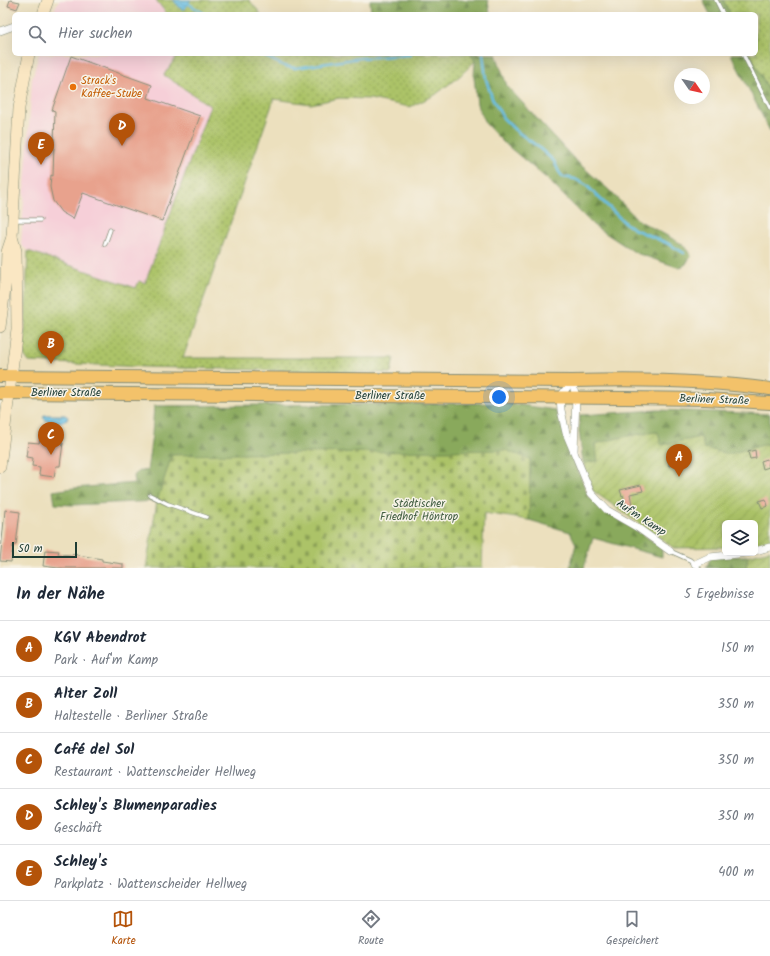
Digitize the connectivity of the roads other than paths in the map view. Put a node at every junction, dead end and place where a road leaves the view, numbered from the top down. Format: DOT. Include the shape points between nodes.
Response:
graph roads {
  1 [pos="48,0"];
  2 [pos="716,0"];
  3 [pos="43,12"];
  4 [pos="722,12"];
  5 [pos="12,27"];
  6 [pos="0,31"];
  7 [pos="29,56"];
  8 [pos="744,56"];
  9 [pos="770,108"];
  10 [pos="13,220"];
  11 [pos="40,220"];
  12 [pos="110,230"];
  13 [pos="12,237"];
  14 [pos="105,244"];
  15 [pos="0,327"];
  16 [pos="6,376"];
  17 [pos="572,381"];
  18 [pos="770,389"];
  19 [pos="5,393"];
  20 [pos="576,397"];
  21 [pos="560,398"];
  22 [pos="770,403"];
  23 [pos="574,453"];
  24 [pos="0,467"];
  25 [pos="150,495"];
  26 [pos="206,517"];
  27 [pos="770,547"];
  28 [pos="758,550"];
  29 [pos="670,551"];
  30 [pos="722,556"];
  31 [pos="697,566"];
  1 -- 3 [label="main road"];
  2 -- 4 [label="lane"];
  5 -- 6 [label="street"];
  7 -- 10 [label="main road" via="19,108"];
  8 -- 9 [label="lane"];
  10 -- 11 [label="lane"];
  10 -- 13 [label="main road"];
  12 -- 14 [label="lane"];
  13 -- 15 [label="main road" via="7,252"];
  13 -- 16 [label="main road" via="16,251 17,329"];
  16 -- 17 [label="main road, Berliner Straße"];
  16 -- 19 [label="main road"];
  17 -- 18 [label="main road, Berliner Straße" via="701,383"];
  17 -- 20 [label="street, Auf'm Kamp"];
  17 -- 21 [label="street"];
  19 -- 21 [label="main road, Berliner Straße"];
  19 -- 24 [label="main road"];
  20 -- 21 [label="main road, Berliner Straße"];
  20 -- 22 [label="main road, Berliner Straße" via="706,399"];
  20 -- 23 [label="street, Auf'm Kamp"];
  21 -- 23 [label="street, Auf'm Kamp" via="566,433"];
  23 -- 29 [label="street, Auf'm Kamp" via="591,493 607,510"];
  25 -- 26 [label="lane"];
  27 -- 28 [label="street"];
  29 -- 31 [label="lane, Auf'm Kamp"];
  30 -- 31 [label="street" via="710,557"];
}
